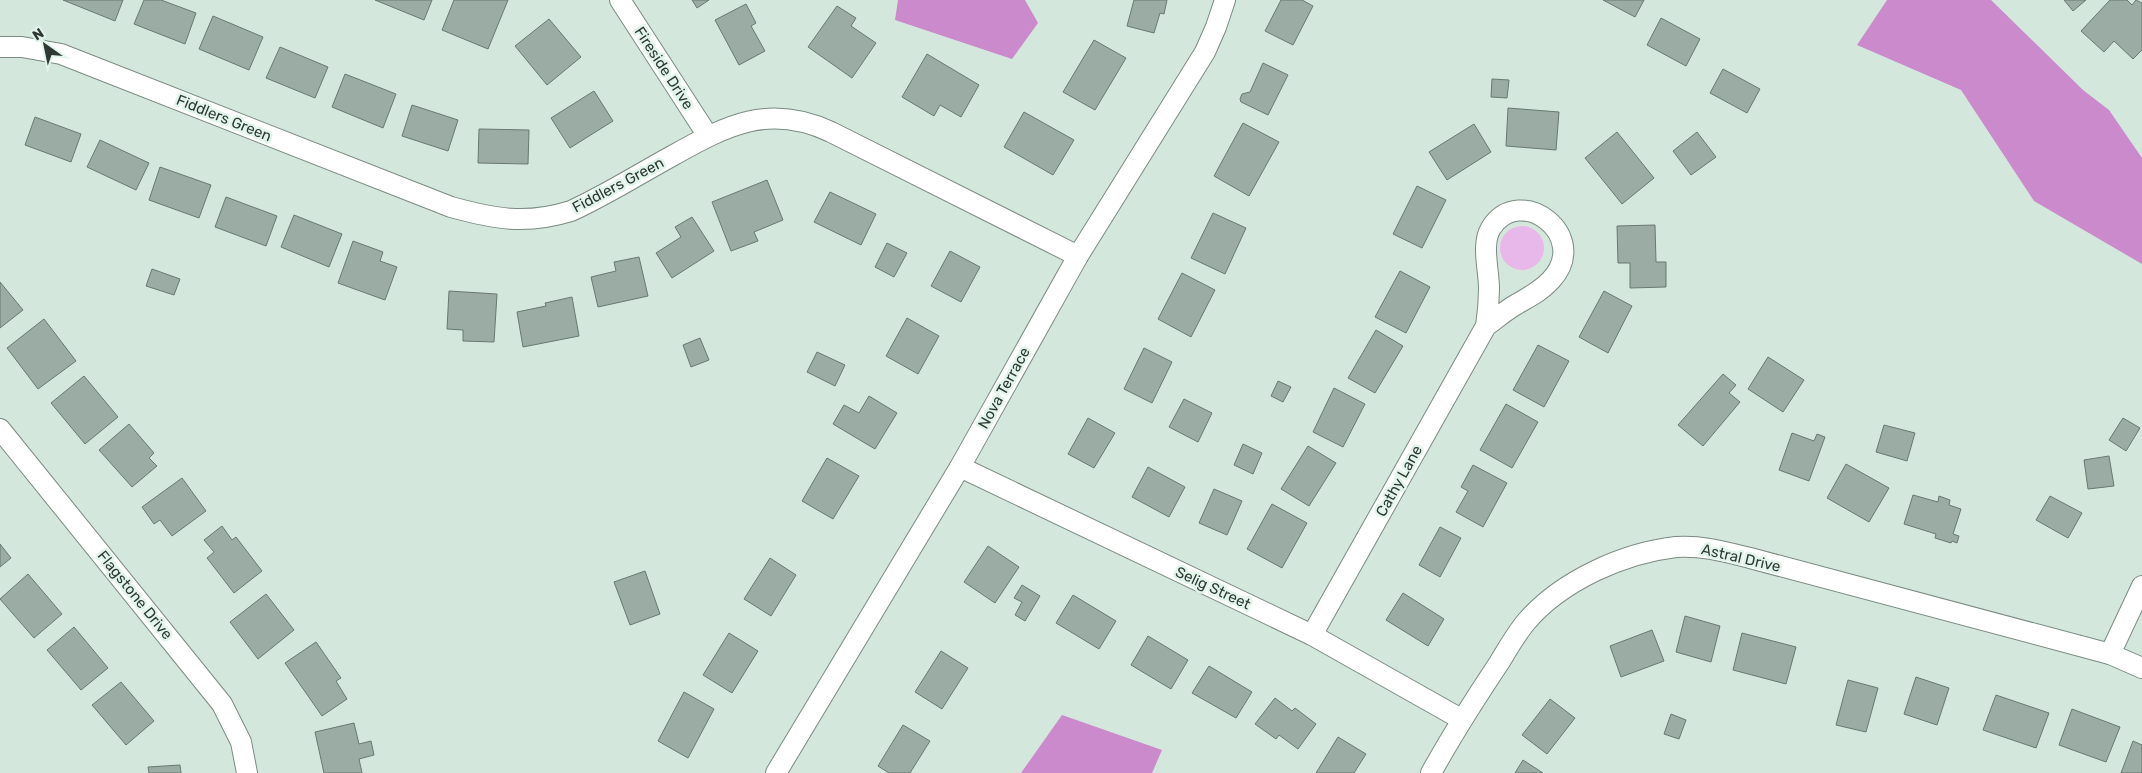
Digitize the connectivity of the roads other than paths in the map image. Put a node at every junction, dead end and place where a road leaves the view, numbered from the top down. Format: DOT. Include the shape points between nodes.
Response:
graph roads {
  1 [pos="620,0"];
  2 [pos="1225,0"];
  3 [pos="0,47"];
  4 [pos="708,136"];
  5 [pos="1078,256"];
  6 [pos="1486,326"];
  7 [pos="0,429"];
  8 [pos="960,467"];
  9 [pos="2142,586"];
  10 [pos="1312,635"];
  11 [pos="2110,654"];
  12 [pos="2142,668"];
  13 [pos="1461,719"];
  14 [pos="247,773"];
  15 [pos="776,773"];
  16 [pos="1431,773"];
  1 -- 4 [label="street, Fireside Drive"];
  2 -- 5 [label="street, Nova Terrace" via="1205,52"];
  3 -- 4 [label="street, Fiddlers Green" via="22,47 61,54 442,204 495,218 534,220 571,211"];
  4 -- 5 [label="street, Fiddlers Green" via="755,120 791,120 812,125 832,132"];
  5 -- 8 [label="street, Nova Terrace"];
  6 -- 6 [label="street, Cathy Lane" via="1515,304 1535,294 1552,279 1560,266 1563,254 1560,235 1548,220 1537,213 1512,212 1491,228 1487,238 1489,288"];
  6 -- 10 [label="street, Cathy Lane"];
  7 -- 14 [label="street, Flagstone Drive" via="222,704 241,742"];
  8 -- 10 [label="street, Selig Street"];
  8 -- 15 [label="street, Nova Terrace"];
  9 -- 11 [label="street"];
  10 -- 13 [label="street, Selig Street"];
  11 -- 12 [label="street, Astral Drive"];
  11 -- 13 [label="street, Astral Drive" via="1713,548 1677,547 1597,569 1553,597 1526,622"];
  13 -- 16 [label="street, Astral Drive"];
}
